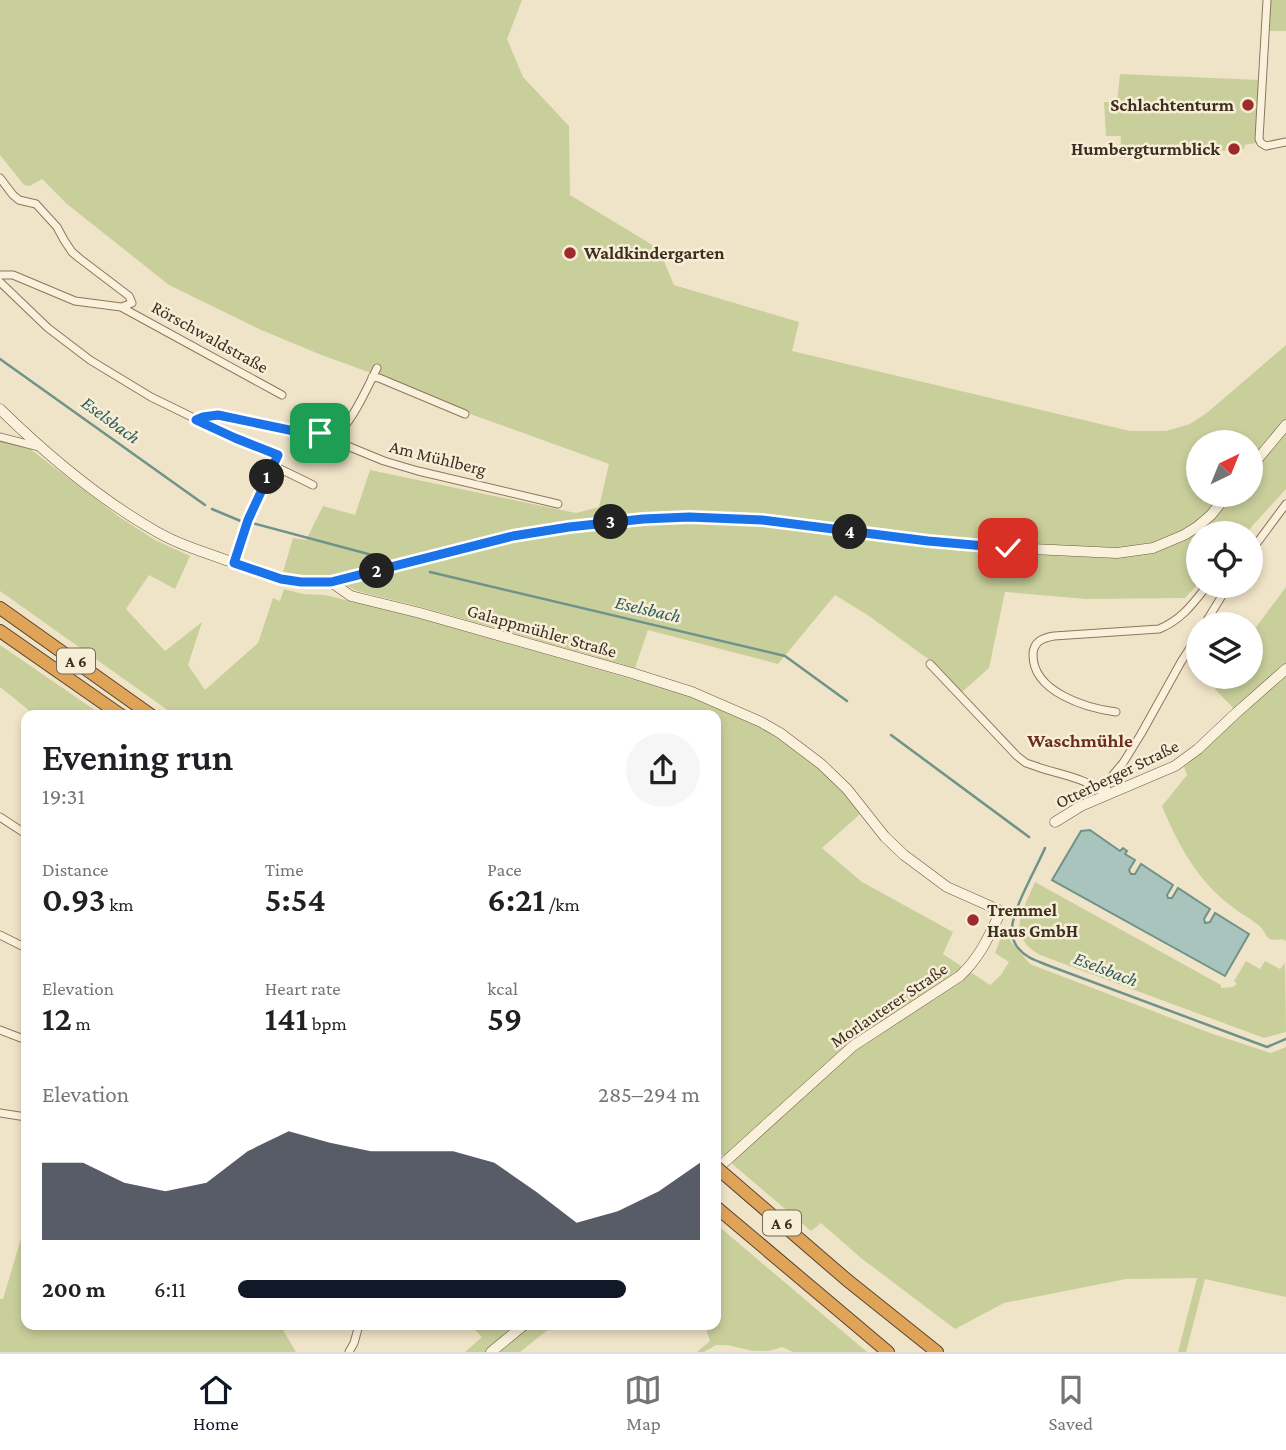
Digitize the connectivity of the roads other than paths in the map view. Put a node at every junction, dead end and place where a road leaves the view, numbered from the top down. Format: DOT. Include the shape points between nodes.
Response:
graph roads {
  1 [pos="1267,0"];
  2 [pos="1286,142"];
  3 [pos="1261,143"];
  4 [pos="1255,150"];
  5 [pos="0,178"];
  6 [pos="0,275"];
  7 [pos="0,282"];
  8 [pos="121,307"];
  9 [pos="377,368"];
  10 [pos="372,377"];
  11 [pos="282,395"];
  12 [pos="0,409"];
  13 [pos="465,414"];
  14 [pos="196,420"];
  15 [pos="1286,425"];
  16 [pos="313,435"];
  17 [pos="0,437"];
  18 [pos="40,447"];
  19 [pos="1264,451"];
  20 [pos="272,465"];
  21 [pos="313,485"];
  22 [pos="558,504"];
  23 [pos="1286,504"];
  24 [pos="1216,508"];
  25 [pos="1263,535"];
  26 [pos="234,563"];
  27 [pos="331,582"];
  28 [pos="1198,598"];
  29 [pos="0,608"];
  30 [pos="0,631"];
  31 [pos="1186,654"];
  32 [pos="930,664"];
  33 [pos="1286,669"];
  34 [pos="113,710"];
  35 [pos="144,710"];
  36 [pos="1116,712"];
  37 [pos="1106,795"];
  38 [pos="0,817"];
  39 [pos="1055,822"];
  40 [pos="21,831"];
  41 [pos="1001,911"];
  42 [pos="0,935"];
  43 [pos="21,946"];
  44 [pos="0,1030"];
  45 [pos="21,1038"];
  46 [pos="0,1113"];
  47 [pos="21,1116"];
  48 [pos="721,1164"];
  49 [pos="721,1172"];
  50 [pos="721,1211"];
  51 [pos="358,1330"];
  52 [pos="518,1330"];
  53 [pos="349,1352"];
  54 [pos="491,1352"];
  55 [pos="888,1352"];
  56 [pos="937,1352"];
  1 -- 3 [label="street"];
  2 -- 3 [label="street"];
  3 -- 4 [label="street"];
  5 -- 8 [label="street, Rörschwaldstraße" via="19,200 36,204 72,252 129,296 132,303"];
  6 -- 8 [label="street, Rörschwaldstraße" via="13,275 75,301"];
  7 -- 14 [label="street" via="70,346"];
  8 -- 11 [label="street, Rörschwaldstraße"];
  9 -- 10 [label="street, Am Mühlberg"];
  10 -- 13 [label="street"];
  10 -- 16 [label="street, Am Mühlberg" via="339,431"];
  12 -- 18 [label="street, Galappmühler Straße"];
  14 -- 16 [label="street, Am Mühlberg" via="218,415"];
  14 -- 20 [label="street" via="278,455"];
  15 -- 19 [label="street"];
  16 -- 22 [label="street, Am Mühlberg" via="418,471"];
  17 -- 18 [label="street, Galappmühler Straße"];
  18 -- 26 [label="street, Galappmühler Straße" via="158,532"];
  20 -- 21 [label="street"];
  20 -- 26 [label="street"];
  23 -- 25 [label="street"];
  24 -- 27 [label="street" via="1184,535 1153,548 1117,553 928,541 784,522 689,517 604,522 513,536"];
  26 -- 27 [label="street, Galappmühler Straße" via="281,579"];
  27 -- 41 [label="street, Galappmühler Straße" via="351,596 692,692 761,722 828,771 904,855 947,887"];
  28 -- 36 [label="street" via="1172,624 1158,629 1054,636 1035,645 1033,663 1046,685 1081,703"];
  29 -- 35 [label="highway, A 6"];
  30 -- 34 [label="highway, A 6"];
  31 -- 37 [label="street" via="1141,734 1107,782"];
  32 -- 37 [label="street" via="1026,763 1085,781"];
  33 -- 37 [label="street, Otterberger Straße" via="1175,766"];
  37 -- 39 [label="street, Otterberger Straße"];
  38 -- 40 [label="street"];
  41 -- 48 [label="street, Morlauterer Straße" via="981,952 960,976 853,1046"];
  42 -- 43 [label="street"];
  44 -- 45 [label="street"];
  46 -- 47 [label="street"];
  49 -- 56 [label="highway, A 6, bridge"];
  50 -- 55 [label="highway, A 6"];
  51 -- 53 [label="street"];
  52 -- 54 [label="street"];
}
